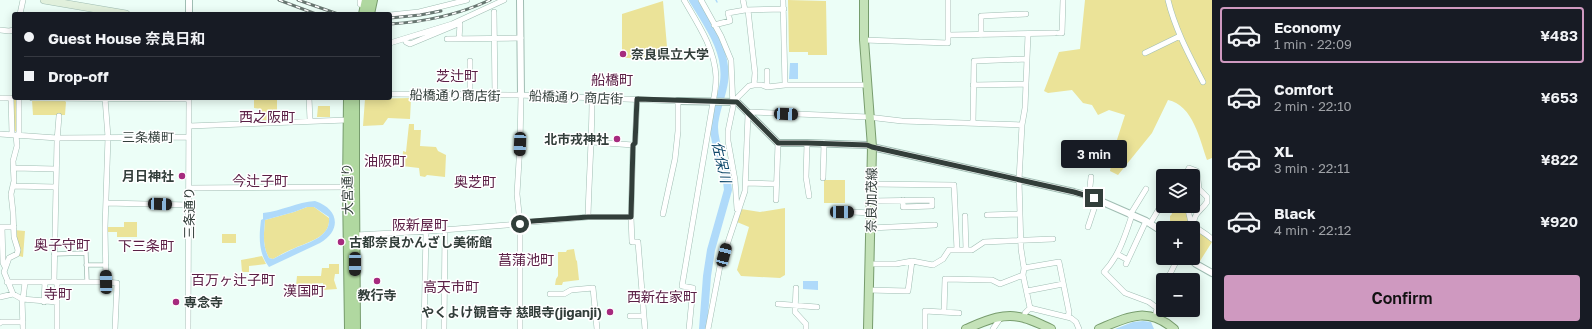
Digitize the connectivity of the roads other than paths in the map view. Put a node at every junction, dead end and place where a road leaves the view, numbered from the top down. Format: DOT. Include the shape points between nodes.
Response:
graph roads {
  1 [pos="23,0"];
  2 [pos="44,0"];
  3 [pos="189,0"];
  4 [pos="360,0"];
  5 [pos="372,0"];
  6 [pos="467,0"];
  7 [pos="504,0"];
  8 [pos="520,0"];
  9 [pos="684,0"];
  10 [pos="701,0"];
  11 [pos="743,0"];
  12 [pos="783,0"];
  13 [pos="864,0"];
  14 [pos="948,0"];
  15 [pos="1063,0"];
  16 [pos="1168,0"];
  17 [pos="366,9"];
  18 [pos="784,9"];
  19 [pos="746,10"];
  20 [pos="20,12"];
  21 [pos="105,12"];
  22 [pos="189,12"];
  23 [pos="494,12"];
  24 [pos="1026,14"];
  25 [pos="392,15"];
  26 [pos="476,17"];
  27 [pos="460,24"];
  28 [pos="714,24"];
  29 [pos="0,30"];
  30 [pos="12,30"];
  31 [pos="1028,34"];
  32 [pos="949,35"];
  33 [pos="981,35"];
  34 [pos="1180,36"];
  35 [pos="521,38"];
  36 [pos="405,39"];
  37 [pos="447,39"];
  38 [pos="459,39"];
  39 [pos="495,39"];
  40 [pos="864,40"];
  41 [pos="392,42"];
  42 [pos="1145,53"];
  43 [pos="1027,59"];
  44 [pos="470,61"];
  45 [pos="767,71"];
  46 [pos="1203,82"];
  47 [pos="1026,84"];
  48 [pos="754,85"];
  49 [pos="785,85"];
  50 [pos="868,85"];
  51 [pos="973,85"];
  52 [pos="767,88"];
  53 [pos="392,94"];
  54 [pos="470,95"];
  55 [pos="495,95"];
  56 [pos="521,95"];
  57 [pos="0,98"];
  58 [pos="592,98"];
  59 [pos="637,99"];
  60 [pos="19,100"];
  61 [pos="105,100"];
  62 [pos="189,100"];
  63 [pos="309,100"];
  64 [pos="348,100"];
  65 [pos="355,100"];
  66 [pos="678,101"];
  67 [pos="713,102"];
  68 [pos="735,102"];
  69 [pos="748,114"];
  70 [pos="59,116"];
  71 [pos="870,118"];
  72 [pos="310,120"];
  73 [pos="347,120"];
  74 [pos="973,123"];
  75 [pos="1022,125"];
  76 [pos="189,126"];
  77 [pos="0,134"];
  78 [pos="16,135"];
  79 [pos="108,137"];
  80 [pos="189,137"];
  81 [pos="57,138"];
  82 [pos="592,142"];
  83 [pos="778,143"];
  84 [pos="807,143"];
  85 [pos="824,143"];
  86 [pos="633,145"];
  87 [pos="872,147"];
  88 [pos="14,168"];
  89 [pos="56,169"];
  90 [pos="1092,177"];
  91 [pos="823,178"];
  92 [pos="1019,180"];
  93 [pos="746,183"];
  94 [pos="776,184"];
  95 [pos="871,184"];
  96 [pos="13,186"];
  97 [pos="56,187"];
  98 [pos="351,187"];
  99 [pos="188,188"];
  100 [pos="1146,189"];
  101 [pos="1200,190"];
  102 [pos="809,196"];
  103 [pos="1089,196"];
  104 [pos="776,200"];
  105 [pos="902,200"];
  106 [pos="1098,200"];
  107 [pos="871,201"];
  108 [pos="106,202"];
  109 [pos="189,205"];
  110 [pos="1200,210"];
  111 [pos="833,211"];
  112 [pos="738,212"];
  113 [pos="871,212"];
  114 [pos="1156,212"];
  115 [pos="663,214"];
  116 [pos="1020,214"];
  117 [pos="987,215"];
  118 [pos="1131,215"];
  119 [pos="965,216"];
  120 [pos="588,217"];
  121 [pos="631,217"];
  122 [pos="1148,223"];
  123 [pos="520,224"];
  124 [pos="935,225"];
  125 [pos="1,227"];
  126 [pos="14,227"];
  127 [pos="1088,227"];
  128 [pos="870,228"];
  129 [pos="1156,228"];
  130 [pos="445,230"];
  131 [pos="1200,230"];
  132 [pos="426,232"];
  133 [pos="356,235"];
  134 [pos="1053,239"];
  135 [pos="1212,239"];
  136 [pos="1020,240"];
  137 [pos="55,242"];
  138 [pos="957,250"];
  139 [pos="966,250"];
  140 [pos="86,253"];
  141 [pos="54,254"];
  142 [pos="1117,254"];
  143 [pos="912,261"];
  144 [pos="870,264"];
  145 [pos="86,265"];
  146 [pos="106,265"];
  147 [pos="1198,265"];
  148 [pos="1024,268"];
  149 [pos="3,270"];
  150 [pos="1212,273"];
  151 [pos="1023,275"];
  152 [pos="7,282"];
  153 [pos="25,282"];
  154 [pos="45,282"];
  155 [pos="55,282"];
  156 [pos="87,282"];
  157 [pos="106,282"];
  158 [pos="1063,284"];
  159 [pos="796,288"];
  160 [pos="868,290"];
  161 [pos="1027,291"];
  162 [pos="13,294"];
  163 [pos="550,294"];
  164 [pos="0,297"];
  165 [pos="23,299"];
  166 [pos="44,302"];
  167 [pos="57,302"];
  168 [pos="778,304"];
  169 [pos="796,305"];
  170 [pos="817,307"];
  171 [pos="1030,308"];
  172 [pos="944,312"];
  173 [pos="959,313"];
  174 [pos="630,316"];
  175 [pos="644,316"];
  176 [pos="1001,316"];
  177 [pos="1068,317"];
  178 [pos="1154,317"];
  179 [pos="1024,318"];
  180 [pos="23,322"];
  181 [pos="0,323"];
  182 [pos="23,329"];
  183 [pos="57,329"];
  184 [pos="115,329"];
  185 [pos="188,329"];
  186 [pos="349,329"];
  187 [pos="356,329"];
  188 [pos="424,329"];
  189 [pos="444,329"];
  190 [pos="520,329"];
  191 [pos="597,329"];
  192 [pos="645,329"];
  193 [pos="689,329"];
  194 [pos="708,329"];
  195 [pos="806,329"];
  196 [pos="868,329"];
  197 [pos="925,329"];
  198 [pos="966,329"];
  199 [pos="993,329"];
  200 [pos="1051,329"];
  201 [pos="1079,329"];
  202 [pos="1099,329"];
  203 [pos="1174,329"];
  1 -- 20 [label="street"];
  2 -- 21 [label="main road"];
  3 -- 22 [label="street"];
  4 -- 17 [label="street" via="360,4"];
  5 -- 17 [label="highway"];
  6 -- 25 [label="street" via="419,12"];
  7 -- 36 [label="street" via="452,24"];
  8 -- 35 [label="street"];
  9 -- 67 [label="street" via="699,24 712,54 716,76"];
  10 -- 28 [label="street"];
  11 -- 19 [label="street"];
  12 -- 18 [label="street"];
  13 -- 40 [label="main road, 奈良加茂線"];
  14 -- 32 [label="street"];
  15 -- 31 [label="street" via="1062,33"];
  16 -- 34 [label="street"];
  18 -- 19 [label="street"];
  18 -- 49 [label="street"];
  19 -- 28 [label="street" via="728,13 730,21"];
  19 -- 48 [label="street" via="755,73"];
  23 -- 39 [label="street"];
  24 -- 33 [label="street" via="981,16"];
  26 -- 27 [label="street"];
  27 -- 36 [label="street" via="410,44"];
  27 -- 38 [label="street"];
  28 -- 68 [label="street" via="731,60"];
  29 -- 30 [label="street"];
  31 -- 33 [label="street"];
  31 -- 43 [label="street"];
  32 -- 33 [label="street"];
  32 -- 40 [label="street" via="948,43"];
  34 -- 42 [label="street"];
  34 -- 46 [label="street"];
  35 -- 39 [label="street"];
  35 -- 56 [label="street"];
  36 -- 41 [label="street"];
  37 -- 38 [label="street"];
  38 -- 39 [label="street"];
  39 -- 55 [label="street"];
  40 -- 50 [label="main road, 奈良加茂線"];
  43 -- 47 [label="street"];
  43 -- 51 [label="street" via="974,61"];
  44 -- 54 [label="street"];
  45 -- 52 [label="street"];
  47 -- 51 [label="street"];
  47 -- 75 [label="street" via="1026,108"];
  48 -- 52 [label="street"];
  48 -- 68 [label="street" via="749,86"];
  49 -- 50 [label="street"];
  49 -- 52 [label="street"];
  50 -- 71 [label="main road, 奈良加茂線"];
  51 -- 74 [label="street"];
  53 -- 54 [label="street, 船橋通り商店街"];
  54 -- 55 [label="street, 船橋通り商店街"];
  55 -- 56 [label="street, 船橋通り商店街"];
  56 -- 58 [label="street, 船橋通り 商店街"];
  56 -- 123 [label="street" via="517,194"];
  57 -- 78 [label="street" via="11,98"];
  58 -- 59 [label="street, 船橋通り 商店街"];
  58 -- 82 [label="street"];
  59 -- 66 [label="street, 船橋通り 商店街"];
  59 -- 86 [label="street"];
  60 -- 78 [label="street"];
  61 -- 79 [label="street"];
  62 -- 76 [label="street, 三条通り"];
  63 -- 72 [label="street"];
  64 -- 73 [label="highway, 大宮通り"];
  65 -- 98 [label="highway, 大宮通り"];
  66 -- 67 [label="street"];
  66 -- 115 [label="street" via="675,159"];
  67 -- 68 [label="street"];
  67 -- 193 [label="street" via="682,286 693,288"];
  68 -- 69 [label="street"];
  68 -- 112 [label="street" via="728,141"];
  69 -- 71 [label="street" via="751,112"];
  69 -- 83 [label="street"];
  69 -- 93 [label="street"];
  70 -- 81 [label="street"];
  71 -- 74 [label="street"];
  71 -- 87 [label="main road, 奈良加茂線"];
  72 -- 73 [label="street"];
  72 -- 76 [label="street"];
  73 -- 98 [label="highway, 大宮通り"];
  74 -- 75 [label="street"];
  75 -- 92 [label="street"];
  76 -- 80 [label="street, 三条通り"];
  77 -- 78 [label="street, 三条横町"];
  78 -- 81 [label="street, 三条横町"];
  78 -- 88 [label="street"];
  79 -- 80 [label="street, 三条横町"];
  79 -- 81 [label="street, 三条横町"];
  79 -- 108 [label="street"];
  80 -- 99 [label="street, 三条通り"];
  81 -- 89 [label="street"];
  82 -- 86 [label="street"];
  82 -- 120 [label="street"];
  83 -- 84 [label="street"];
  83 -- 94 [label="street"];
  84 -- 85 [label="street"];
  84 -- 102 [label="street" via="806,177"];
  85 -- 87 [label="street"];
  85 -- 91 [label="street"];
  86 -- 121 [label="street"];
  87 -- 92 [label="street"];
  87 -- 95 [label="main road, 奈良加茂線"];
  88 -- 89 [label="street"];
  88 -- 96 [label="street"];
  89 -- 97 [label="street"];
  90 -- 103 [label="street"];
  92 -- 103 [label="street"];
  92 -- 116 [label="street"];
  93 -- 94 [label="street"];
  93 -- 112 [label="street"];
  94 -- 104 [label="street"];
  95 -- 107 [label="main road, 奈良加茂線"];
  95 -- 138 [label="street" via="954,185"];
  96 -- 97 [label="street"];
  96 -- 126 [label="street" via="11,194"];
  97 -- 137 [label="street"];
  98 -- 99 [label="street"];
  98 -- 133 [label="highway, 大宮通り"];
  98 -- 186 [label="highway, 大宮通り"];
  99 -- 109 [label="street, 三条通り"];
  100 -- 118 [label="street"];
  101 -- 110 [label="street" via="1207,198 1207,202"];
  103 -- 106 [label="street"];
  105 -- 105 [label="street" via="903,207 932,206 932,200"];
  105 -- 107 [label="street"];
  106 -- 118 [label="street"];
  106 -- 127 [label="street"];
  107 -- 113 [label="main road, 奈良加茂線"];
  108 -- 109 [label="street"];
  108 -- 146 [label="street"];
  109 -- 185 [label="street, 三条通り"];
  111 -- 113 [label="street"];
  112 -- 194 [label="street" via="720,266"];
  113 -- 128 [label="main road, 奈良加茂線"];
  114 -- 122 [label="street"];
  116 -- 117 [label="street"];
  116 -- 136 [label="street"];
  118 -- 122 [label="street"];
  118 -- 142 [label="street"];
  119 -- 139 [label="street"];
  120 -- 121 [label="street"];
  120 -- 123 [label="street"];
  121 -- 175 [label="street" via="632,242 638,242"];
  122 -- 129 [label="street"];
  122 -- 142 [label="street" via="1127,262"];
  123 -- 130 [label="street"];
  123 -- 190 [label="street"];
  124 -- 128 [label="street"];
  125 -- 126 [label="street"];
  125 -- 149 [label="street"];
  126 -- 149 [label="street" via="18,250 9,258"];
  128 -- 144 [label="main road, 奈良加茂線"];
  130 -- 132 [label="street"];
  130 -- 189 [label="street"];
  131 -- 135 [label="street"];
  132 -- 133 [label="street"];
  132 -- 188 [label="street"];
  133 -- 187 [label="highway, 大宮通り"];
  134 -- 136 [label="street"];
  136 -- 139 [label="street" via="982,242 973,250"];
  136 -- 148 [label="street"];
  137 -- 140 [label="street" via="85,242"];
  137 -- 141 [label="street"];
  138 -- 139 [label="street"];
  138 -- 143 [label="street" via="949,250 943,259 933,265"];
  140 -- 141 [label="street"];
  140 -- 145 [label="street"];
  141 -- 155 [label="street"];
  142 -- 178 [label="street" via="1104,272 1125,293 1158,308"];
  143 -- 144 [label="street"];
  143 -- 160 [label="street" via="908,291"];
  144 -- 160 [label="main road, 奈良加茂線"];
  145 -- 146 [label="street"];
  145 -- 156 [label="street"];
  146 -- 157 [label="street"];
  147 -- 150 [label="street"];
  148 -- 151 [label="street"];
  148 -- 158 [label="street" via="1059,262"];
  149 -- 152 [label="street"];
  151 -- 161 [label="street"];
  151 -- 172 [label="street" via="1000,284 992,280 945,279"];
  152 -- 153 [label="street"];
  152 -- 162 [label="street"];
  153 -- 154 [label="street"];
  153 -- 165 [label="street"];
  154 -- 155 [label="street"];
  154 -- 166 [label="street"];
  155 -- 156 [label="street"];
  155 -- 167 [label="street"];
  156 -- 157 [label="street"];
  157 -- 184 [label="street" via="117,283"];
  158 -- 161 [label="street"];
  158 -- 177 [label="street"];
  159 -- 169 [label="street"];
  160 -- 196 [label="main road, 奈良加茂線"];
  161 -- 171 [label="street"];
  162 -- 164 [label="street"];
  162 -- 165 [label="street"];
  163 -- 191 [label="street" via="593,288"];
  165 -- 166 [label="street"];
  165 -- 180 [label="street"];
  166 -- 167 [label="street"];
  167 -- 183 [label="street"];
  168 -- 169 [label="street"];
  169 -- 170 [label="street"];
  169 -- 195 [label="street" via="795,312 806,324"];
  171 -- 177 [label="street"];
  171 -- 179 [label="street"];
  172 -- 173 [label="street"];
  172 -- 197 [label="street" via="925,311"];
  174 -- 175 [label="street"];
  175 -- 192 [label="street"];
  176 -- 179 [label="main road"];
  176 -- 198 [label="main road"];
  176 -- 199 [label="street"];
  177 -- 201 [label="street" via="1076,322"];
  178 -- 202 [label="main road" via="1134,316"];
  178 -- 203 [label="main road"];
  179 -- 200 [label="main road"];
  180 -- 181 [label="street"];
  180 -- 182 [label="street"];
}
